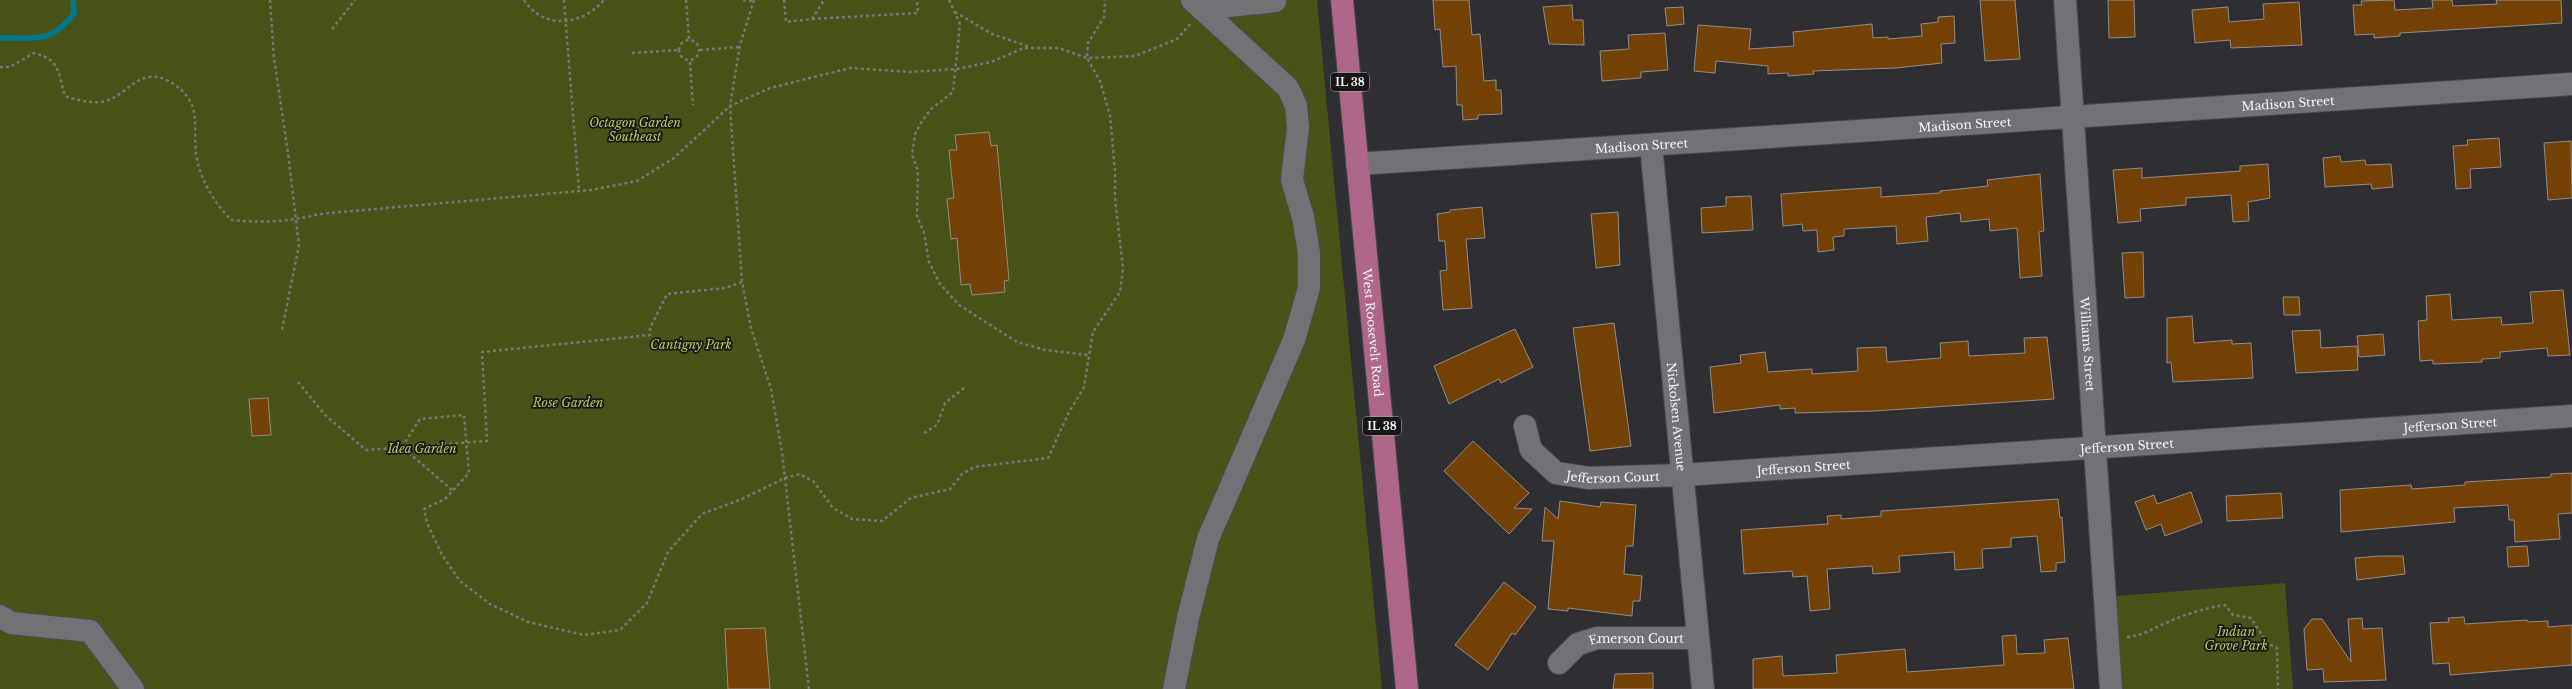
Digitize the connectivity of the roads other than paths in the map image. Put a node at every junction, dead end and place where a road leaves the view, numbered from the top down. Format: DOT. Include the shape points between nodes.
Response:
graph roads {
  1 [pos="1342,0"];
  2 [pos="2065,0"];
  3 [pos="1275,1"];
  4 [pos="1197,4"];
  5 [pos="2572,84"];
  6 [pos="2073,117"];
  7 [pos="1651,145"];
  8 [pos="1357,164"];
  9 [pos="2572,416"];
  10 [pos="1525,426"];
  11 [pos="2095,448"];
  12 [pos="1682,475"];
  13 [pos="0,616"];
  14 [pos="1698,638"];
  15 [pos="1559,663"];
  16 [pos="133,689"];
  17 [pos="1174,689"];
  18 [pos="1407,689"];
  19 [pos="1703,689"];
  20 [pos="2111,689"];
  1 -- 8 [label="main road, West Roosevelt Road / IL 38"];
  2 -- 6 [label="street, Williams Street"];
  3 -- 4 [label="street"];
  4 -- 17 [label="street" via="1288,88 1296,106 1298,127 1292,180 1303,218 1309,253 1309,288 1294,340 1208,539 1188,618"];
  5 -- 6 [label="street, Madison Street"];
  6 -- 7 [label="street, Madison Street"];
  6 -- 11 [label="street, Williams Street"];
  7 -- 8 [label="street, Madison Street"];
  7 -- 12 [label="street, Nickolsen Avenue"];
  8 -- 18 [label="main road, West Roosevelt Road / IL 38"];
  9 -- 11 [label="street, Jefferson Street"];
  10 -- 12 [label="street, Jefferson Court" via="1531,450 1556,473 1589,478"];
  11 -- 12 [label="street, Jefferson Street"];
  11 -- 20 [label="street, Williams Street"];
  12 -- 14 [label="street, Nickolsen Avenue"];
  13 -- 16 [label="street" via="11,623 90,631"];
  14 -- 15 [label="street, Emerson Court" via="1598,638 1578,644"];
  14 -- 19 [label="street, Nickolsen Avenue"];
}
